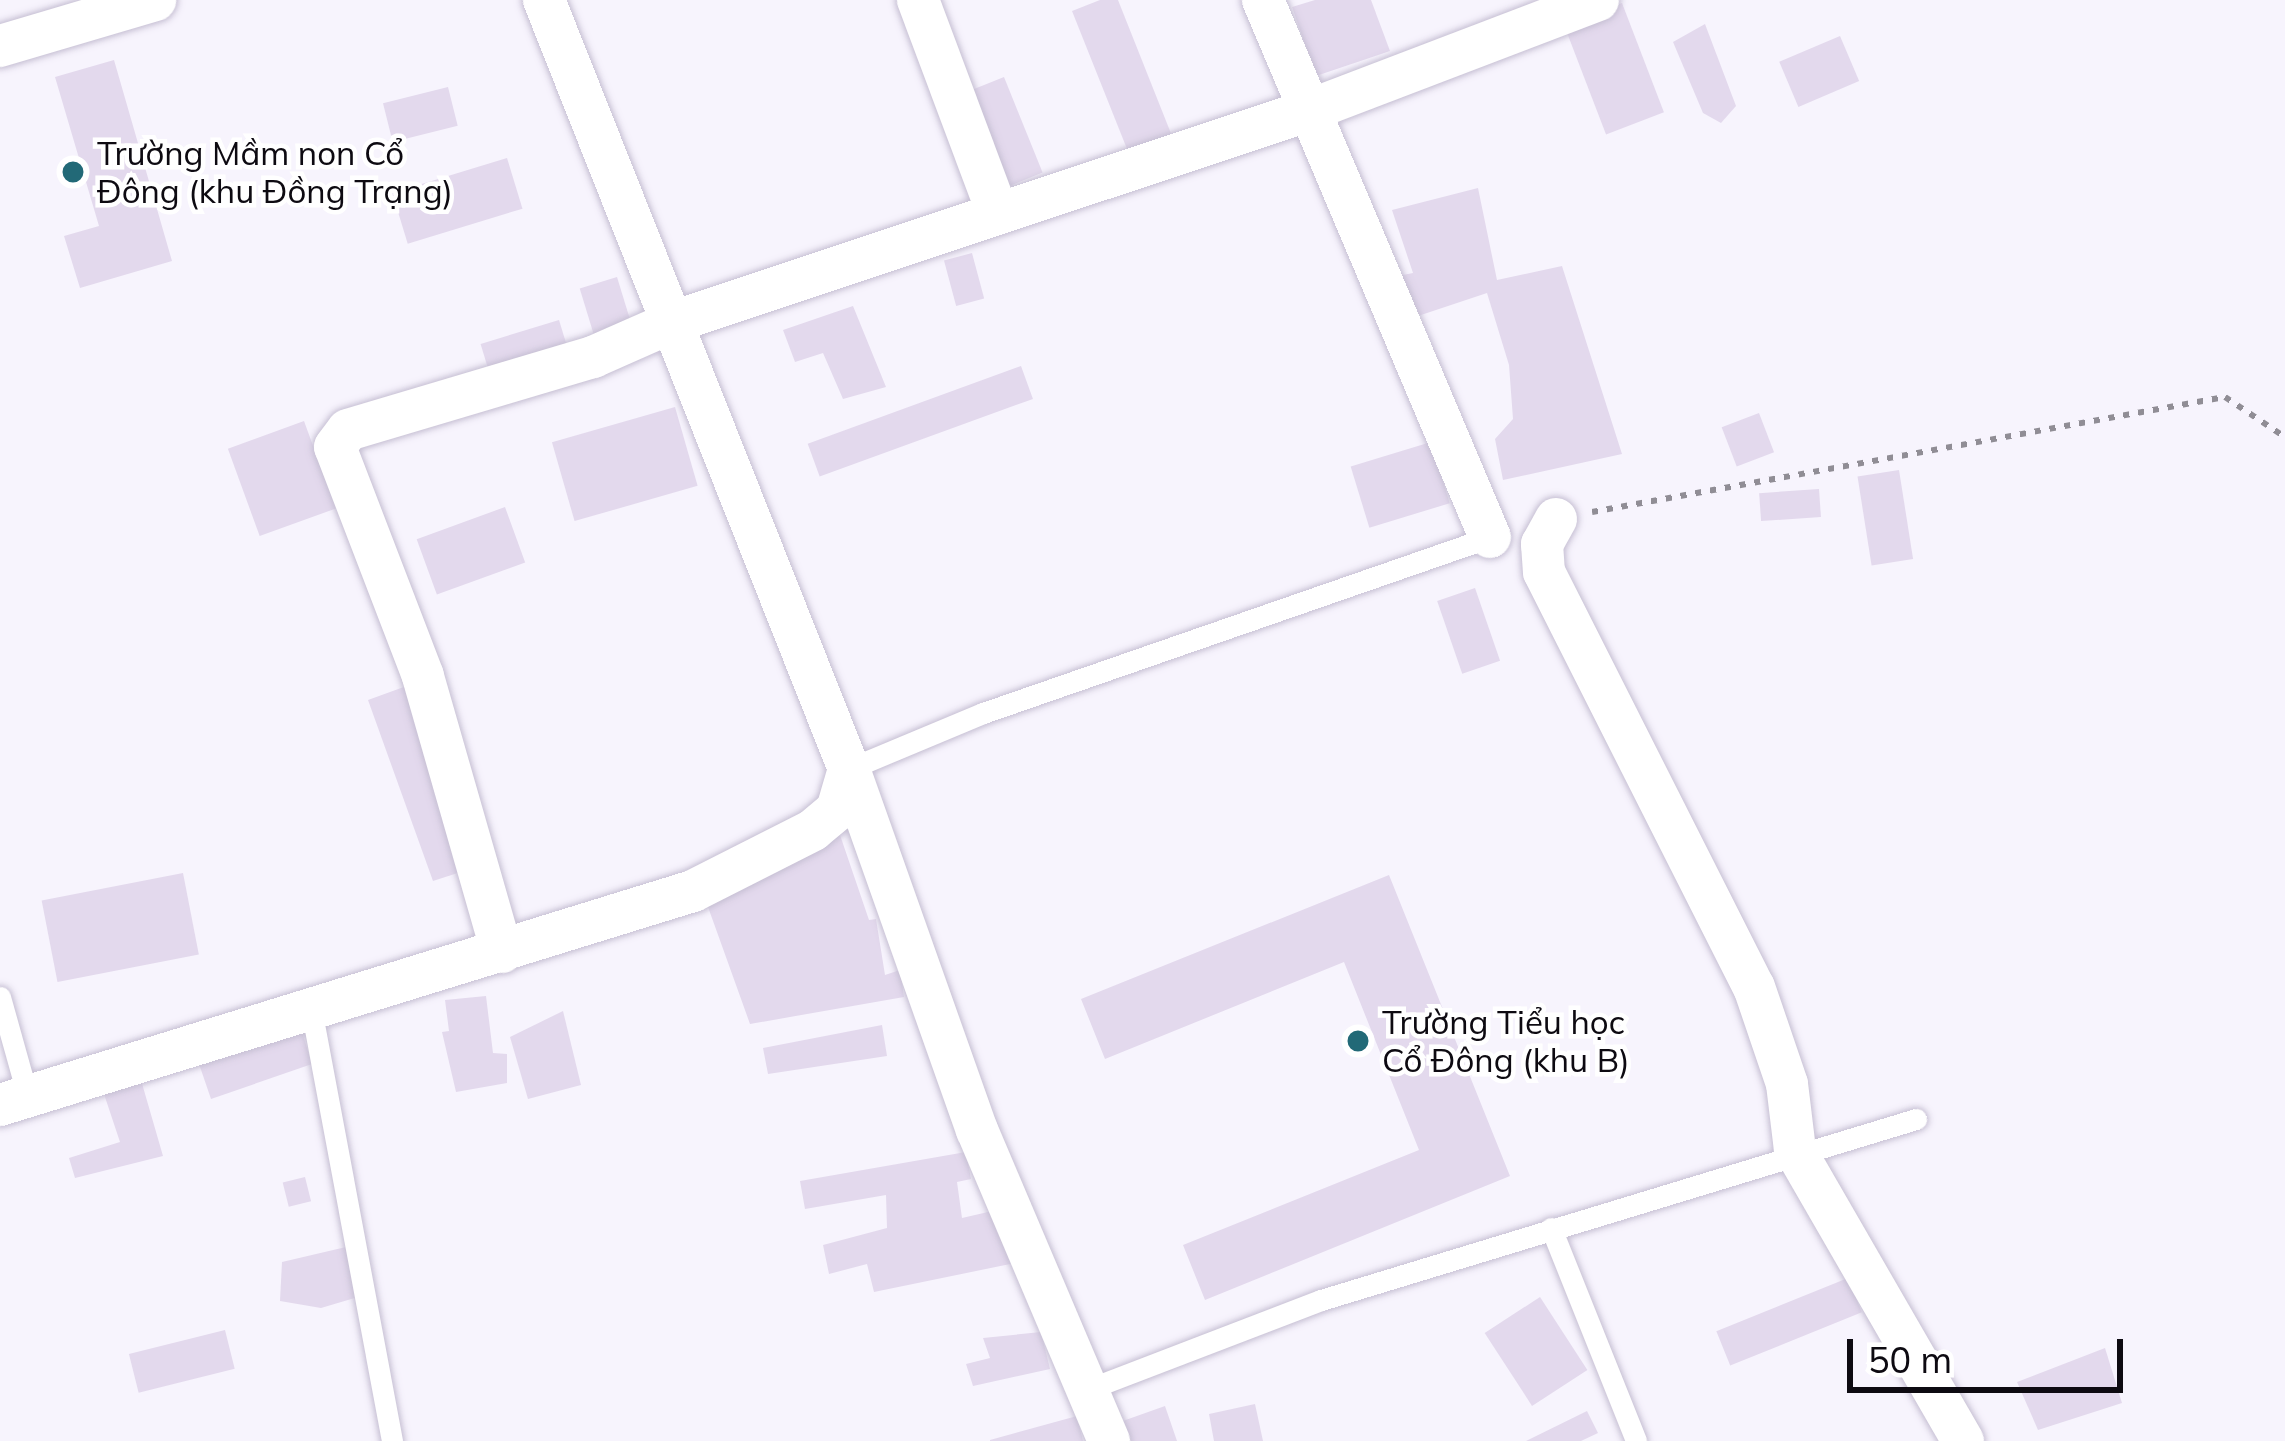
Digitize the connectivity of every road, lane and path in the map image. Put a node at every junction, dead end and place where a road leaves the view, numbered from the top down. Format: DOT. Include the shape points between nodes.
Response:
graph roads {
  1 [pos="154,0"];
  2 [pos="544,0"];
  3 [pos="918,0"];
  4 [pos="1263,0"];
  5 [pos="1598,0"];
  6 [pos="95,10"];
  7 [pos="0,46"];
  8 [pos="1313,109"];
  9 [pos="998,214"];
  10 [pos="670,322"];
  11 [pos="2285,437"];
  12 [pos="1556,519"];
  13 [pos="1490,537"];
  14 [pos="849,769"];
  15 [pos="502,952"];
  16 [pos="0,997"];
  17 [pos="311,1008"];
  18 [pos="14,1101"];
  19 [pos="1916,1119"];
  20 [pos="1801,1159"];
  21 [pos="1551,1228"];
  22 [pos="1089,1388"];
  23 [pos="392,1441"];
  24 [pos="1109,1441"];
  25 [pos="1636,1441"];
  26 [pos="1963,1441"];
  1 -- 6 [label="street"];
  2 -- 10 [label="street"];
  3 -- 9 [label="street"];
  4 -- 8 [label="street"];
  5 -- 8 [label="street"];
  6 -- 7 [label="street"];
  8 -- 9 [label="street"];
  8 -- 13 [label="street"];
  9 -- 10 [label="street"];
  10 -- 14 [label="street"];
  10 -- 15 [label="street" via="513,385 348,430 334,447 423,676"];
  11 -- 12 [label="path" via="2225,397"];
  12 -- 20 [label="street" via="1542,544 1544,572 1754,987 1787,1084"];
  13 -- 14 [label="lane" via="983,713"];
  14 -- 15 [label="street" via="836,810 813,830 693,891"];
  14 -- 22 [label="street" via="977,1130"];
  15 -- 17 [label="street"];
  16 -- 18 [label="lane"];
  17 -- 18 [label="street"];
  17 -- 23 [label="lane"];
  19 -- 20 [label="lane"];
  20 -- 21 [label="lane"];
  20 -- 26 [label="street"];
  21 -- 22 [label="lane" via="1321,1300"];
  21 -- 25 [label="lane"];
  22 -- 24 [label="street"];
}
